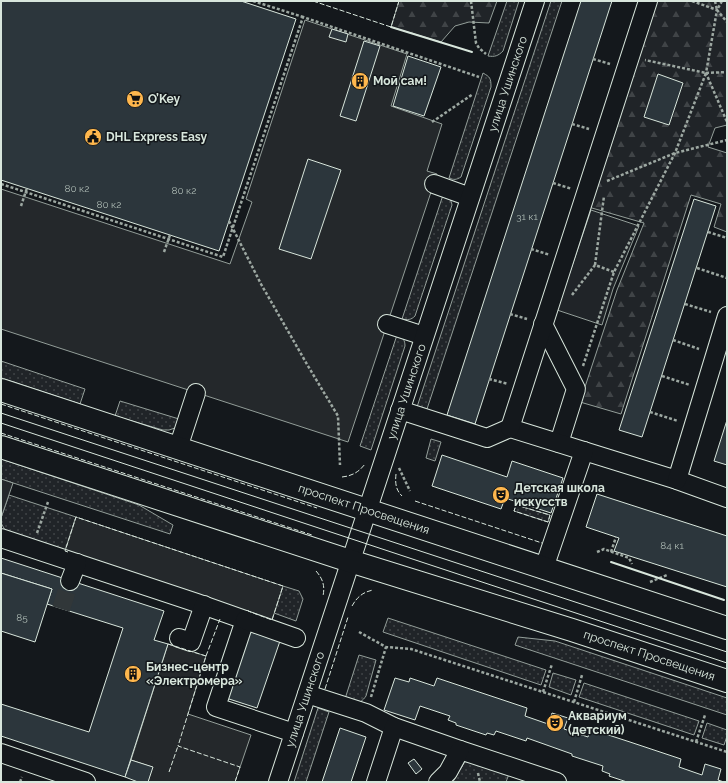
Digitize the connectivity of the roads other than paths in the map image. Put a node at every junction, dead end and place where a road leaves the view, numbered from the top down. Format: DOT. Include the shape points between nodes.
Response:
graph roads {
  1 [pos="535,1"];
  2 [pos="648,1"];
  3 [pos="434,184"];
  4 [pos="470,197"];
  5 [pos="727,316"];
  6 [pos="387,324"];
  7 [pos="544,324"];
  8 [pos="424,336"];
  9 [pos="1,390"];
  10 [pos="196,393"];
  11 [pos="400,410"];
  12 [pos="510,428"];
  13 [pos="559,443"];
  14 [pos="1,447"];
  15 [pos="178,448"];
  16 [pos="584,452"];
  17 [pos="677,480"];
  18 [pos="727,498"];
  19 [pos="367,510"];
  20 [pos="1,538"];
  21 [pos="350,561"];
  22 [pos="77,563"];
  23 [pos="544,568"];
  24 [pos="70,581"];
  25 [pos="204,605"];
  26 [pos="245,620"];
  27 [pos="727,628"];
  28 [pos="179,638"];
  29 [pos="296,638"];
  30 [pos="727,681"];
  31 [pos="307,694"];
  32 [pos="394,727"];
  33 [pos="294,734"];
  34 [pos="460,750"];
  35 [pos="1,754"];
  36 [pos="515,776"];
  37 [pos="539,779"];
  38 [pos="86,782"];
  39 [pos="278,782"];
  40 [pos="376,782"];
  41 [pos="438,782"];
  42 [pos="557,782"];
  1 -- 4 [label="street, улица Ушинского"];
  2 -- 7 [label="street" via="630,57 598,179"];
  3 -- 4 [label="street"];
  4 -- 8 [label="street, улица Ушинского"];
  5 -- 17 [label="street"];
  6 -- 8 [label="street"];
  7 -- 12 [label="street"];
  7 -- 13 [label="street" via="576,389"];
  8 -- 11 [label="street, улица Ушинского"];
  9 -- 15 [label="main road, проспект Просвещения"];
  10 -- 15 [label="street"];
  11 -- 12 [label="street" via="487,438"];
  11 -- 19 [label="street, улица Ушинского"];
  12 -- 13 [label="street"];
  13 -- 16 [label="street"];
  14 -- 21 [label="main road, проспект Просвещения"];
  15 -- 19 [label="main road, проспект Просвещения"];
  16 -- 17 [label="street"];
  16 -- 23 [label="street"];
  17 -- 18 [label="street"];
  19 -- 21 [label="street, улица Ушинского"];
  19 -- 23 [label="main road, проспект Просвещения"];
  20 -- 22 [label="street"];
  21 -- 30 [label="main road, проспект Просвещения"];
  21 -- 31 [label="street, улица Ушинского"];
  22 -- 24 [label="street"];
  22 -- 25 [label="street"];
  23 -- 27 [label="main road, проспект Просвещения"];
  25 -- 26 [label="street"];
  25 -- 28 [label="street" via="192,642"];
  26 -- 29 [label="street"];
  26 -- 33 [label="street" via="216,707"];
  31 -- 32 [label="street" via="366,713"];
  31 -- 33 [label="street, улица Ушинского"];
  32 -- 34 [label="street"];
  32 -- 40 [label="street"];
  33 -- 39 [label="street, улица Ушинского"];
  34 -- 36 [label="street"];
  34 -- 41 [label="street" via="448,772"];
  35 -- 38 [label="street"];
  36 -- 37 [label="street"];
  37 -- 42 [label="street"];
}
